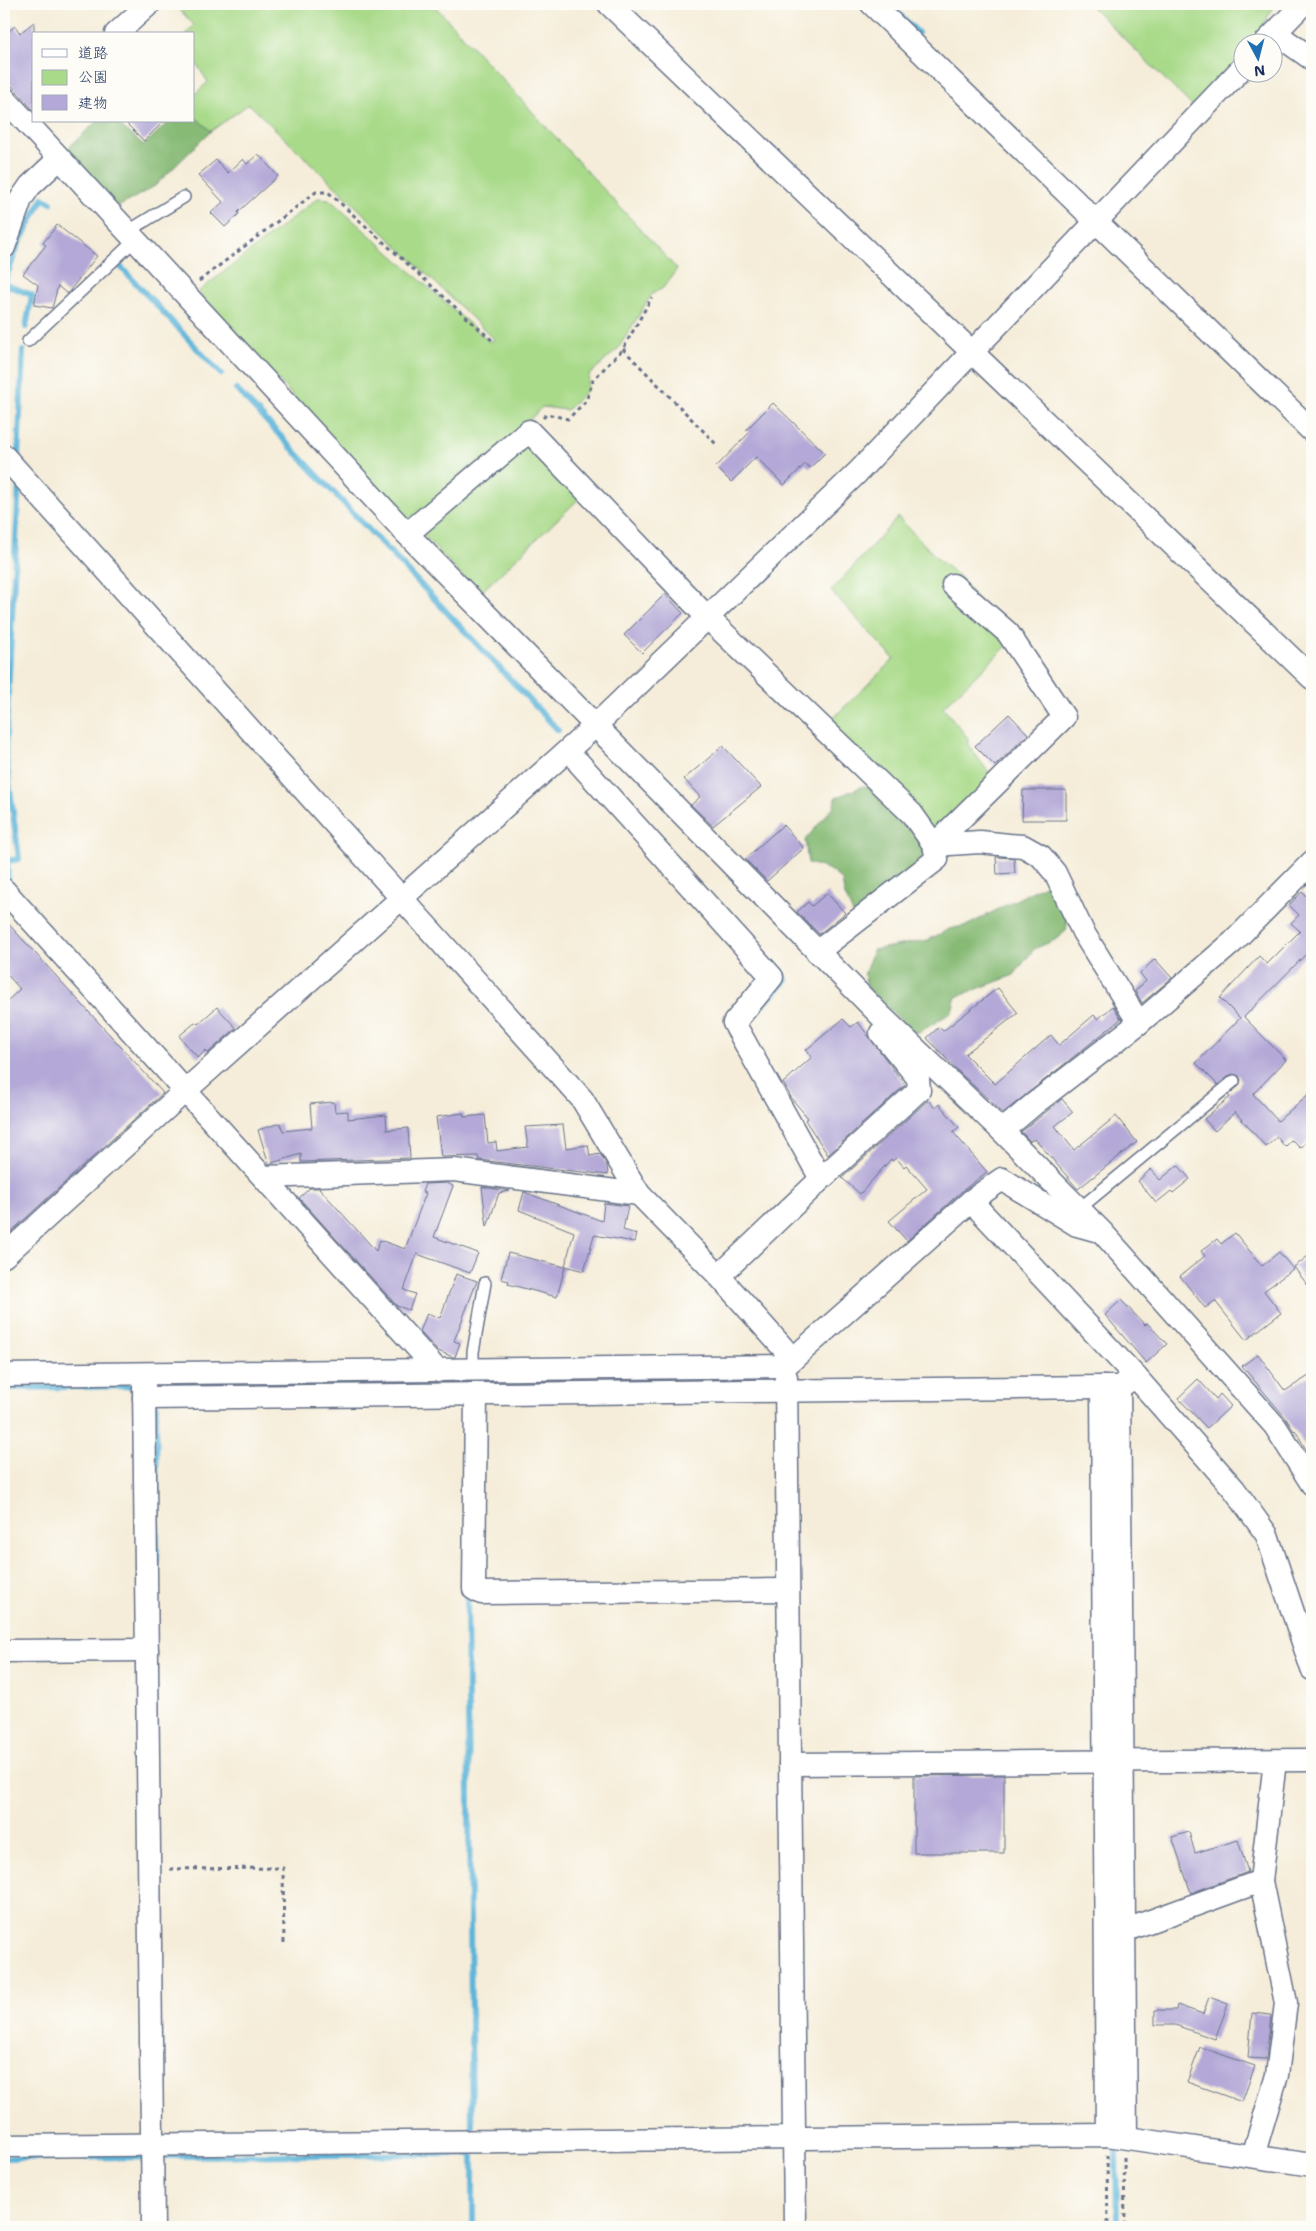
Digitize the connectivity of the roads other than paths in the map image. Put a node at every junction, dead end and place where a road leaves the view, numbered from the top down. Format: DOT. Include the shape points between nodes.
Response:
graph roads {
  1 [pos="149,4"];
  2 [pos="609,4"];
  3 [pos="872,4"];
  4 [pos="1301,4"];
  5 [pos="118,32"];
  6 [pos="1276,32"];
  7 [pos="1284,45"];
  8 [pos="1312,59"];
  9 [pos="1234,76"];
  10 [pos="4,98"];
  11 [pos="28,114"];
  12 [pos="34,122"];
  13 [pos="59,158"];
  14 [pos="184,197"];
  15 [pos="1095,221"];
  16 [pos="131,236"];
  17 [pos="4,247"];
  18 [pos="28,341"];
  19 [pos="972,351"];
  20 [pos="1312,431"];
  21 [pos="4,456"];
  22 [pos="407,534"];
  23 [pos="953,585"];
  24 [pos="707,618"];
  25 [pos="1312,678"];
  26 [pos="594,726"];
  27 [pos="579,763"];
  28 [pos="934,845"];
  29 [pos="1312,862"];
  30 [pos="4,890"];
  31 [pos="401,899"];
  32 [pos="817,952"];
  33 [pos="881,1016"];
  34 [pos="1139,1023"];
  35 [pos="1234,1081"];
  36 [pos="185,1091"];
  37 [pos="1002,1131"];
  38 [pos="264,1177"];
  39 [pos="820,1179"];
  40 [pos="639,1194"];
  41 [pos="971,1201"];
  42 [pos="1079,1210"];
  43 [pos="1102,1232"];
  44 [pos="4,1256"];
  45 [pos="719,1276"];
  46 [pos="485,1283"];
  47 [pos="789,1362"];
  48 [pos="473,1370"];
  49 [pos="438,1371"];
  50 [pos="144,1373"];
  51 [pos="4,1375"];
  52 [pos="1119,1384"];
  53 [pos="786,1391"];
  54 [pos="476,1394"];
  55 [pos="144,1398"];
  56 [pos="1312,1484"];
  57 [pos="788,1590"];
  58 [pos="147,1650"];
  59 [pos="4,1651"];
  60 [pos="1312,1669"];
  61 [pos="1312,1760"];
  62 [pos="1114,1761"];
  63 [pos="1275,1761"];
  64 [pos="790,1764"];
  65 [pos="1261,1881"];
  66 [pos="1126,1930"];
  67 [pos="1119,2136"];
  68 [pos="795,2139"];
  69 [pos="152,2144"];
  70 [pos="4,2146"];
  71 [pos="1253,2156"];
  72 [pos="1312,2165"];
  73 [pos="153,2227"];
  74 [pos="796,2227"];
  1 -- 5 [label="street"];
  2 -- 19 [label="street"];
  3 -- 15 [label="street"];
  4 -- 6 [label="street"];
  7 -- 8 [label="street"];
  9 -- 15 [label="street"];
  10 -- 11 [label="street"];
  12 -- 13 [label="street"];
  13 -- 16 [label="street"];
  13 -- 17 [label="street" via="30,186"];
  14 -- 16 [label="lane"];
  15 -- 19 [label="street"];
  15 -- 20 [label="street"];
  16 -- 18 [label="lane"];
  16 -- 22 [label="street"];
  19 -- 24 [label="street" via="857,473"];
  19 -- 25 [label="street"];
  21 -- 31 [label="street"];
  22 -- 24 [label="street" via="529,431"];
  22 -- 26 [label="street"];
  23 -- 28 [label="street" via="1008,633 1064,717"];
  24 -- 26 [label="street"];
  24 -- 28 [label="street" via="912,814"];
  26 -- 31 [label="street"];
  26 -- 32 [label="street"];
  27 -- 39 [label="street" via="772,977 734,1023"];
  28 -- 32 [label="street" via="937,859"];
  28 -- 34 [label="street" via="1009,844 1023,846 1041,856 1055,873 1083,932"];
  29 -- 34 [label="street" via="1233,942"];
  30 -- 36 [label="street"];
  31 -- 36 [label="street"];
  31 -- 40 [label="street" via="582,1100"];
  32 -- 33 [label="street"];
  33 -- 37 [label="street"];
  33 -- 39 [label="street" via="877,1028 918,1078 919,1090"];
  34 -- 37 [label="street"];
  35 -- 42 [label="lane"];
  36 -- 38 [label="street"];
  36 -- 44 [label="street"];
  37 -- 42 [label="street"];
  38 -- 40 [label="street" via="454,1170"];
  38 -- 49 [label="street"];
  39 -- 45 [label="street"];
  40 -- 45 [label="street"];
  41 -- 43 [label="street" via="1002,1179 1077,1225"];
  41 -- 47 [label="street"];
  41 -- 52 [label="street"];
  42 -- 43 [label="street"];
  43 -- 56 [label="street" via="1275,1426"];
  45 -- 47 [label="street"];
  46 -- 48 [label="lane"];
  47 -- 48 [label="street"];
  47 -- 53 [label="street"];
  48 -- 49 [label="street"];
  49 -- 50 [label="street"];
  50 -- 51 [label="street"];
  50 -- 55 [label="street"];
  52 -- 53 [label="street"];
  52 -- 60 [label="street" via="1234,1489 1267,1535"];
  52 -- 62 [label="street"];
  53 -- 54 [label="street"];
  53 -- 57 [label="street"];
  54 -- 55 [label="street"];
  54 -- 57 [label="street" via="474,1589 482,1593"];
  55 -- 58 [label="street"];
  57 -- 64 [label="street"];
  58 -- 59 [label="street"];
  58 -- 69 [label="street"];
  61 -- 63 [label="street"];
  62 -- 63 [label="street"];
  62 -- 64 [label="street"];
  62 -- 66 [label="street"];
  62 -- 67 [label="street"];
  63 -- 65 [label="street"];
  64 -- 68 [label="street"];
  65 -- 66 [label="street"];
  65 -- 71 [label="street" via="1286,2003 1277,2076"];
  66 -- 67 [label="street"];
  67 -- 68 [label="street"];
  67 -- 71 [label="street"];
  68 -- 69 [label="street"];
  68 -- 74 [label="street"];
  69 -- 70 [label="street"];
  69 -- 73 [label="street"];
  71 -- 72 [label="street"];
}
